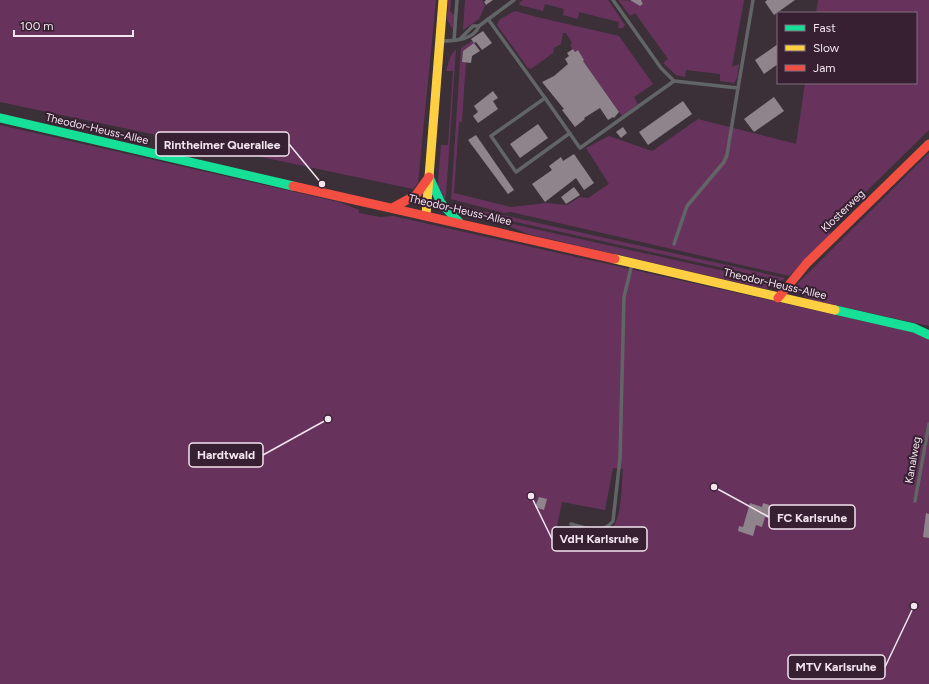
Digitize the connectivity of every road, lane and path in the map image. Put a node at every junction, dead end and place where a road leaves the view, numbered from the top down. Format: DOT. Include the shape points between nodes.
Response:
graph roads {
  1 [pos="443,0"];
  2 [pos="457,0"];
  3 [pos="514,0"];
  4 [pos="612,0"];
  5 [pos="753,0"];
  6 [pos="488,19"];
  7 [pos="479,26"];
  8 [pos="460,39"];
  9 [pos="454,40"];
  10 [pos="439,41"];
  11 [pos="674,81"];
  12 [pos="738,88"];
  13 [pos="545,98"];
  14 [pos="0,118"];
  15 [pos="570,133"];
  16 [pos="929,144"];
  17 [pos="429,177"];
  18 [pos="394,207"];
  19 [pos="426,215"];
  20 [pos="460,223"];
  21 [pos="674,244"];
  22 [pos="632,264"];
  23 [pos="778,298"];
  24 [pos="914,328"];
  25 [pos="929,329"];
  26 [pos="929,335"];
  27 [pos="929,424"];
  28 [pos="915,500"];
  29 [pos="571,524"];
  1 -- 10 [label="main road"];
  2 -- 9 [label="lane"];
  3 -- 6 [label="lane"];
  4 -- 11 [label="lane" via="660,68"];
  5 -- 12 [label="lane"];
  6 -- 7 [label="lane"];
  6 -- 13 [label="lane"];
  7 -- 8 [label="lane" via="473,26"];
  7 -- 8 [label="lane" via="472,35"];
  8 -- 9 [label="lane"];
  9 -- 10 [label="lane"];
  10 -- 17 [label="main road"];
  11 -- 12 [label="lane"];
  11 -- 15 [label="lane" via="580,148"];
  12 -- 21 [label="lane" via="727,155 687,206"];
  13 -- 15 [label="lane"];
  13 -- 15 [label="lane" via="491,136 516,172"];
  14 -- 18 [label="main road, Theodor-Heuss-Allee"];
  16 -- 23 [label="main road, Klosterweg" via="807,262"];
  17 -- 18 [label="main road" via="416,195"];
  17 -- 19 [label="main road"];
  17 -- 20 [label="main road" via="441,204"];
  18 -- 19 [label="main road, Theodor-Heuss-Allee"];
  19 -- 20 [label="main road, Theodor-Heuss-Allee"];
  20 -- 22 [label="main road, Theodor-Heuss-Allee"];
  22 -- 23 [label="main road, Theodor-Heuss-Allee"];
  22 -- 29 [label="lane" via="624,297 620,458 613,521 608,528 599,531"];
  23 -- 24 [label="main road, Theodor-Heuss-Allee"];
  24 -- 25 [label="main road, Theodor-Heuss-Allee"];
  24 -- 26 [label="main road, Theodor-Heuss-Allee"];
  27 -- 28 [label="lane, Kanalweg"];
}
